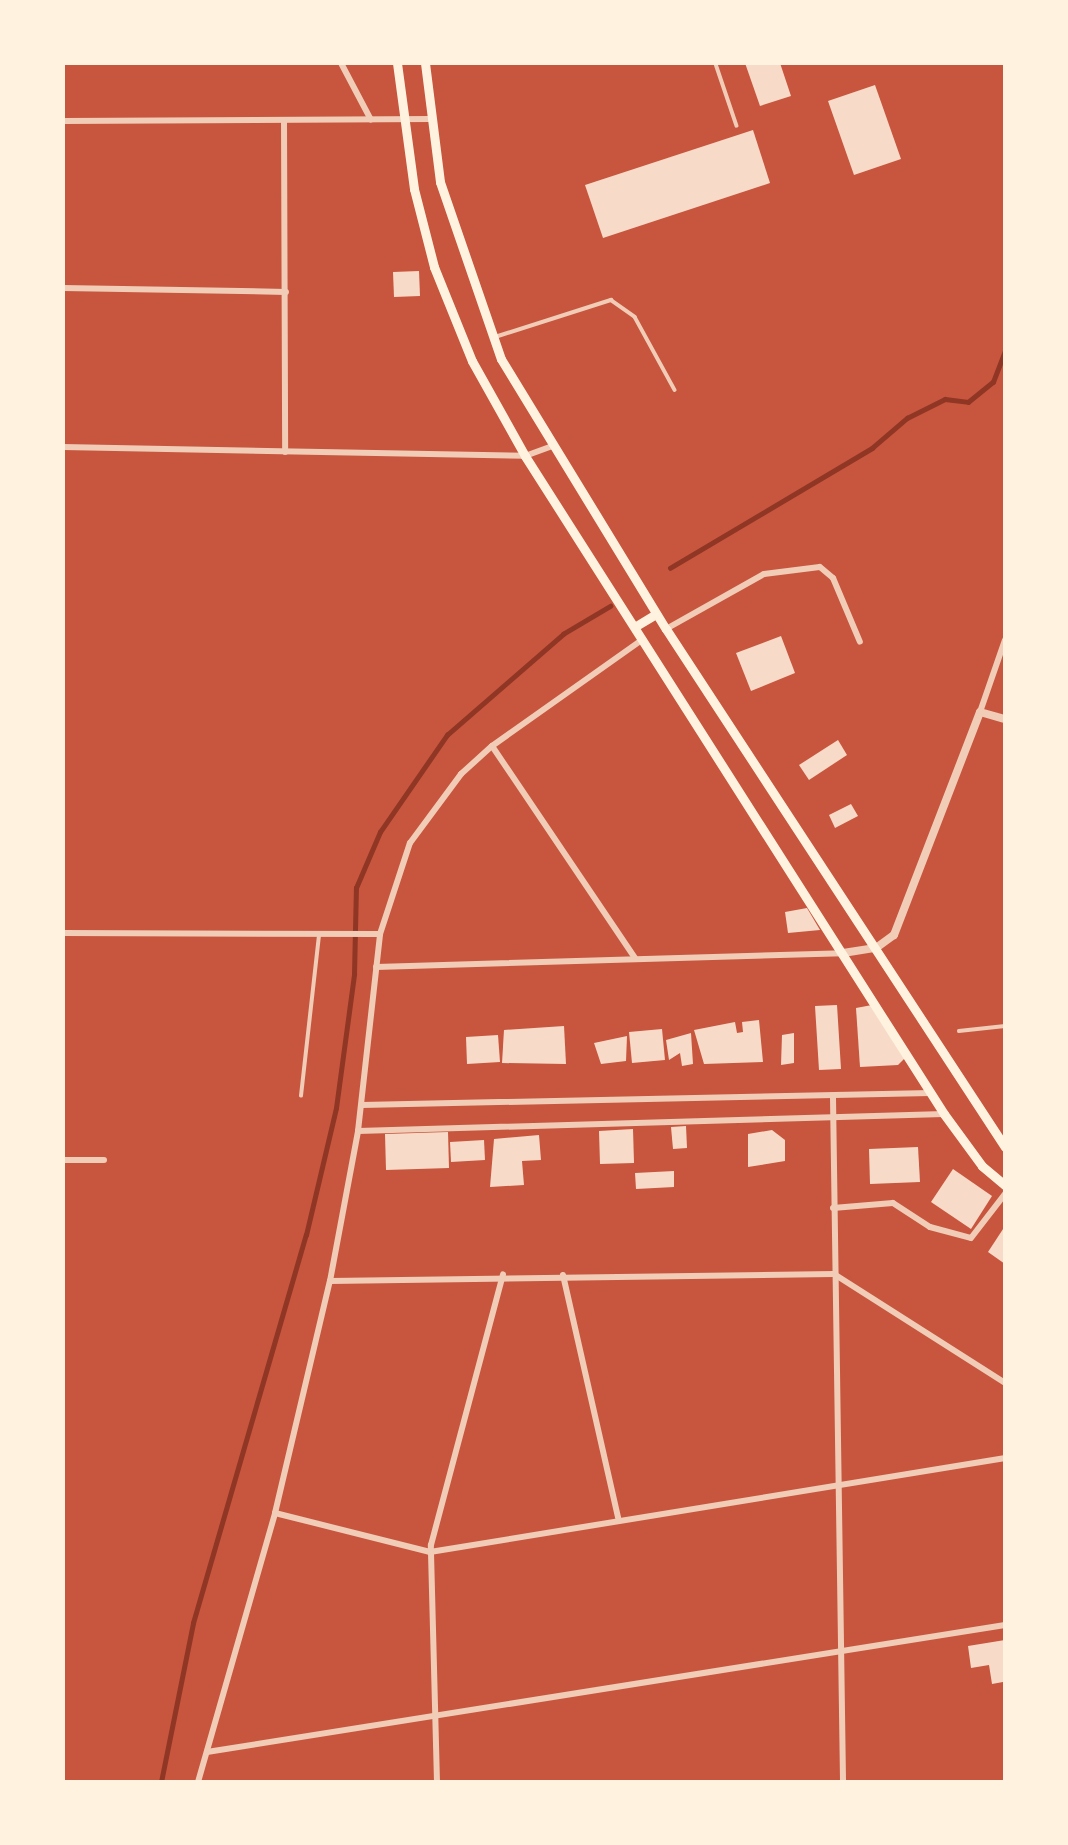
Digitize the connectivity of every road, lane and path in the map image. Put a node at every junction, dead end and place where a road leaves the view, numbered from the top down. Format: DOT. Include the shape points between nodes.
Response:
graph roads {
  1 [pos="351,63"];
  2 [pos="397,63"];
  3 [pos="425,63"];
  4 [pos="716,64"];
  5 [pos="343,66"];
  6 [pos="403,119"];
  7 [pos="431,119"];
  8 [pos="284,120"];
  9 [pos="371,120"];
  10 [pos="63,121"];
  11 [pos="737,126"];
  12 [pos="63,288"];
  13 [pos="286,292"];
  14 [pos="493,337"];
  15 [pos="675,390"];
  16 [pos="63,447"];
  17 [pos="550,447"];
  18 [pos="285,452"];
  19 [pos="524,456"];
  20 [pos="656,614"];
  21 [pos="636,626"];
  22 [pos="666,629"];
  23 [pos="643,639"];
  24 [pos="1005,640"];
  25 [pos="860,642"];
  26 [pos="980,712"];
  27 [pos="1005,719"];
  28 [pos="492,746"];
  29 [pos="63,933"];
  30 [pos="319,933"];
  31 [pos="380,934"];
  32 [pos="876,948"];
  33 [pos="843,953"];
  34 [pos="635,958"];
  35 [pos="376,967"];
  36 [pos="1005,1026"];
  37 [pos="959,1031"];
  38 [pos="931,1093"];
  39 [pos="302,1096"];
  40 [pos="833,1098"];
  41 [pos="362,1105"];
  42 [pos="944,1114"];
  43 [pos="831,1121"];
  44 [pos="358,1131"];
  45 [pos="1005,1147"];
  46 [pos="63,1160"];
  47 [pos="104,1160"];
  48 [pos="1005,1185"];
  49 [pos="1005,1194"];
  50 [pos="833,1208"];
  51 [pos="503,1274"];
  52 [pos="834,1274"];
  53 [pos="564,1275"];
  54 [pos="330,1281"];
  55 [pos="1005,1383"];
  56 [pos="1005,1458"];
  57 [pos="842,1485"];
  58 [pos="275,1513"];
  59 [pos="618,1518"];
  60 [pos="430,1552"];
  61 [pos="1005,1625"];
  62 [pos="841,1647"];
  63 [pos="436,1712"];
  64 [pos="208,1752"];
  65 [pos="198,1782"];
  66 [pos="438,1782"];
  67 [pos="843,1782"];
  1 -- 5 [label="street"];
  2 -- 6 [label="main road"];
  3 -- 7 [label="main road"];
  4 -- 11 [label="lane"];
  5 -- 9 [label="street"];
  6 -- 7 [label="street"];
  6 -- 9 [label="street"];
  6 -- 19 [label="main road" via="434,267 472,361"];
  7 -- 14 [label="main road" via="459,251"];
  8 -- 9 [label="street"];
  8 -- 10 [label="street"];
  8 -- 13 [label="street"];
  12 -- 13 [label="street"];
  13 -- 18 [label="street"];
  14 -- 15 [label="lane" via="611,300 635,317"];
  14 -- 17 [label="main road"];
  16 -- 18 [label="street"];
  17 -- 19 [label="street"];
  17 -- 20 [label="main road"];
  18 -- 19 [label="street"];
  19 -- 21 [label="main road"];
  20 -- 21 [label="main road"];
  20 -- 22 [label="main road"];
  21 -- 23 [label="main road"];
  22 -- 25 [label="street" via="764,574 820,567 833,579"];
  22 -- 32 [label="main road"];
  23 -- 28 [label="street"];
  23 -- 33 [label="main road"];
  24 -- 26 [label="street"];
  26 -- 27 [label="street"];
  26 -- 32 [label="street" via="894,935"];
  28 -- 31 [label="street" via="461,774 410,843"];
  28 -- 34 [label="street"];
  29 -- 30 [label="street"];
  30 -- 31 [label="street"];
  30 -- 39 [label="lane"];
  31 -- 35 [label="street"];
  32 -- 33 [label="street"];
  32 -- 45 [label="main road"];
  33 -- 34 [label="street"];
  33 -- 38 [label="main road"];
  34 -- 35 [label="street"];
  35 -- 41 [label="street"];
  36 -- 37 [label="lane"];
  38 -- 40 [label="street"];
  38 -- 42 [label="main road"];
  40 -- 41 [label="street"];
  40 -- 43 [label="street"];
  41 -- 44 [label="street"];
  42 -- 43 [label="street"];
  42 -- 48 [label="main road" via="982,1166"];
  43 -- 44 [label="street"];
  43 -- 50 [label="street"];
  44 -- 54 [label="street"];
  46 -- 47 [label="street"];
  49 -- 50 [label="street" via="971,1238 930,1227 893,1203"];
  50 -- 52 [label="street"];
  51 -- 53 [label="street"];
  51 -- 54 [label="street"];
  51 -- 60 [label="street"];
  52 -- 53 [label="street"];
  52 -- 55 [label="street"];
  52 -- 57 [label="street"];
  53 -- 59 [label="street"];
  54 -- 58 [label="street"];
  56 -- 57 [label="street"];
  57 -- 59 [label="street"];
  57 -- 62 [label="street"];
  58 -- 60 [label="street"];
  58 -- 64 [label="street"];
  59 -- 60 [label="street"];
  60 -- 63 [label="street"];
  61 -- 62 [label="street"];
  62 -- 63 [label="street"];
  62 -- 67 [label="street"];
  63 -- 64 [label="street"];
  63 -- 66 [label="street"];
  64 -- 65 [label="street"];
}
